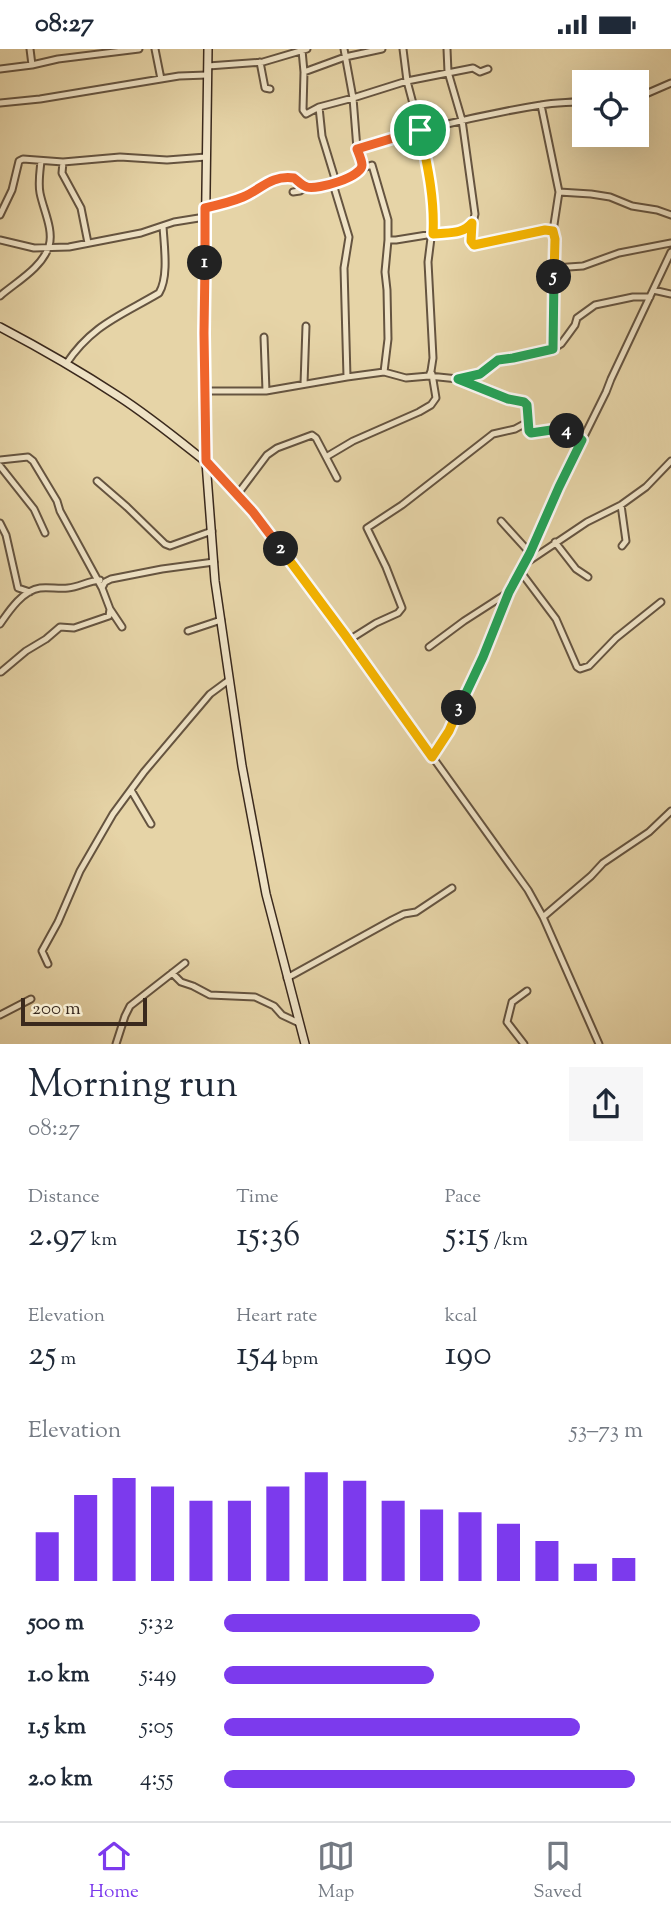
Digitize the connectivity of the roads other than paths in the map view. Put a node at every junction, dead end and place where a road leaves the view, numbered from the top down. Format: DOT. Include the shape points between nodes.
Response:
graph roads {
  1 [pos="30,49"];
  2 [pos="139,49"];
  3 [pos="155,49"];
  4 [pos="208,49"];
  5 [pos="344,49"];
  6 [pos="382,49"];
  7 [pos="403,49"];
  8 [pos="447,49"];
  9 [pos="304,50"];
  10 [pos="345,57"];
  11 [pos="260,62"];
  12 [pos="32,65"];
  13 [pos="208,66"];
  14 [pos="0,69"];
  15 [pos="488,69"];
  16 [pos="304,72"];
  17 [pos="448,72"];
  18 [pos="207,75"];
  19 [pos="161,79"];
  20 [pos="407,81"];
  21 [pos="671,83"];
  22 [pos="270,89"];
  23 [pos="649,93"];
  24 [pos="353,99"];
  25 [pos="572,102"];
  26 [pos="0,103"];
  27 [pos="541,105"];
  28 [pos="319,107"];
  29 [pos="462,120"];
  30 [pos="420,130"];
  31 [pos="357,149"];
  32 [pos="206,157"];
  33 [pos="41,161"];
  34 [pos="64,162"];
  35 [pos="363,168"];
  36 [pos="335,183"];
  37 [pos="306,187"];
  38 [pos="293,192"];
  39 [pos="559,193"];
  40 [pos="205,208"];
  41 [pos="0,215"];
  42 [pos="671,215"];
  43 [pos="205,217"];
  44 [pos="472,223"];
  45 [pos="163,226"];
  46 [pos="553,231"];
  47 [pos="433,234"];
  48 [pos="0,240"];
  49 [pos="388,240"];
  50 [pos="88,243"];
  51 [pos="671,243"];
  52 [pos="34,248"];
  53 [pos="49,248"];
  54 [pos="671,252"];
  55 [pos="42,258"];
  56 [pos="554,268"];
  57 [pos="653,290"];
  58 [pos="671,294"];
  59 [pos="0,296"];
  60 [pos="650,297"];
  61 [pos="306,326"];
  62 [pos="0,327"];
  63 [pos="264,337"];
  64 [pos="553,349"];
  65 [pos="66,364"];
  66 [pos="384,373"];
  67 [pos="431,374"];
  68 [pos="347,377"];
  69 [pos="458,379"];
  70 [pos="304,384"];
  71 [pos="205,391"];
  72 [pos="265,391"];
  73 [pos="528,422"];
  74 [pos="582,440"];
  75 [pos="326,457"];
  76 [pos="0,460"];
  77 [pos="206,461"];
  78 [pos="671,461"];
  79 [pos="0,466"];
  80 [pos="337,478"];
  81 [pos="97,481"];
  82 [pos="237,495"];
  83 [pos="621,505"];
  84 [pos="501,521"];
  85 [pos="0,523"];
  86 [pos="212,531"];
  87 [pos="45,533"];
  88 [pos="555,542"];
  89 [pos="621,546"];
  90 [pos="530,553"];
  91 [pos="214,562"];
  92 [pos="522,568"];
  93 [pos="588,577"];
  94 [pos="98,580"];
  95 [pos="104,585"];
  96 [pos="30,592"];
  97 [pos="509,592"];
  98 [pos="661,602"];
  99 [pos="110,609"];
  100 [pos="221,620"];
  101 [pos="0,624"];
  102 [pos="122,627"];
  103 [pos="188,631"];
  104 [pos="349,640"];
  105 [pos="429,647"];
  106 [pos="1,671"];
  107 [pos="229,680"];
  108 [pos="432,757"];
  109 [pos="131,790"];
  110 [pos="671,811"];
  111 [pos="151,824"];
  112 [pos="452,888"];
  113 [pos="543,917"];
  114 [pos="185,963"];
  115 [pos="48,964"];
  116 [pos="172,973"];
  117 [pos="287,978"];
  118 [pos="527,991"];
  119 [pos="31,999"];
  120 [pos="0,1015"];
  121 [pos="299,1023"];
  122 [pos="116,1044"];
  123 [pos="305,1044"];
  124 [pos="524,1044"];
  125 [pos="599,1044"];
  1 -- 12 [label="street"];
  2 -- 12 [label="street"];
  3 -- 19 [label="street"];
  4 -- 13 [label="main road"];
  5 -- 10 [label="street"];
  6 -- 10 [label="street"];
  7 -- 20 [label="street"];
  8 -- 17 [label="street"];
  9 -- 11 [label="street"];
  9 -- 16 [label="street"];
  10 -- 16 [label="street"];
  10 -- 24 [label="street"];
  11 -- 13 [label="street"];
  11 -- 22 [label="street" via="265,88"];
  12 -- 14 [label="street"];
  13 -- 18 [label="main road"];
  15 -- 17 [label="street"];
  16 -- 28 [label="street" via="303,113"];
  17 -- 20 [label="street"];
  17 -- 29 [label="street"];
  18 -- 19 [label="street"];
  18 -- 32 [label="main road"];
  19 -- 26 [label="street"];
  20 -- 24 [label="street"];
  20 -- 30 [label="street"];
  21 -- 23 [label="street"];
  24 -- 28 [label="street"];
  24 -- 31 [label="street"];
  25 -- 27 [label="street"];
  27 -- 29 [label="street"];
  27 -- 39 [label="street"];
  28 -- 36 [label="street"];
  29 -- 30 [label="street"];
  29 -- 44 [label="street" via="475,214"];
  30 -- 31 [label="street"];
  30 -- 47 [label="street" via="431,185"];
  31 -- 35 [label="street"];
  32 -- 34 [label="street"];
  32 -- 40 [label="main road"];
  33 -- 34 [label="street"];
  33 -- 41 [label="street" via="19,161"];
  33 -- 53 [label="street" via="39,190"];
  34 -- 50 [label="street" via="62,173 81,208"];
  35 -- 36 [label="street"];
  35 -- 49 [label="street" via="372,165 388,220"];
  36 -- 37 [label="street"];
  36 -- 68 [label="street" via="349,237 344,268"];
  37 -- 38 [label="street"];
  37 -- 40 [label="street" via="294,178 272,180 241,198"];
  39 -- 42 [label="street" via="610,197"];
  39 -- 46 [label="street"];
  40 -- 43 [label="main road"];
  43 -- 45 [label="street"];
  43 -- 71 [label="main road"];
  44 -- 46 [label="street" via="474,245"];
  44 -- 47 [label="street" via="460,232"];
  45 -- 50 [label="street"];
  45 -- 65 [label="street" via="165,277 159,293 105,323"];
  46 -- 56 [label="street"];
  47 -- 49 [label="street"];
  47 -- 67 [label="street" via="428,262"];
  48 -- 52 [label="street"];
  49 -- 66 [label="street"];
  50 -- 53 [label="street"];
  51 -- 56 [label="street" via="583,266"];
  52 -- 53 [label="street"];
  52 -- 55 [label="street"];
  53 -- 55 [label="street"];
  54 -- 57 [label="street"];
  55 -- 59 [label="street"];
  56 -- 64 [label="street"];
  57 -- 58 [label="street"];
  57 -- 60 [label="street"];
  60 -- 64 [label="street" via="595,305 577,318"];
  60 -- 74 [label="street"];
  61 -- 70 [label="street"];
  62 -- 65 [label="main road"];
  63 -- 72 [label="street"];
  64 -- 69 [label="street" via="498,360 480,374"];
  65 -- 77 [label="main road"];
  66 -- 67 [label="street" via="406,378"];
  66 -- 68 [label="street"];
  67 -- 69 [label="street"];
  67 -- 75 [label="street" via="436,398 431,405"];
  68 -- 70 [label="street"];
  69 -- 73 [label="street" via="524,402"];
  70 -- 72 [label="street"];
  71 -- 72 [label="street"];
  71 -- 77 [label="main road"];
  73 -- 74 [label="street" via="531,433 558,429 573,432"];
  73 -- 104 [label="street" via="493,434 367,528 402,608"];
  74 -- 90 [label="street"];
  75 -- 80 [label="street"];
  75 -- 82 [label="street" via="312,435 276,448"];
  76 -- 94 [label="street" via="28,457 33,461"];
  77 -- 82 [label="street"];
  77 -- 86 [label="main road"];
  78 -- 83 [label="street"];
  79 -- 87 [label="street" via="34,509"];
  81 -- 86 [label="street" via="165,544"];
  82 -- 104 [label="street"];
  83 -- 88 [label="street"];
  83 -- 89 [label="street" via="626,541"];
  84 -- 90 [label="street"];
  85 -- 96 [label="street" via="18,588"];
  86 -- 91 [label="main road"];
  88 -- 92 [label="street"];
  88 -- 93 [label="street"];
  90 -- 92 [label="street"];
  91 -- 95 [label="street" via="111,579"];
  91 -- 100 [label="main road"];
  92 -- 97 [label="street"];
  92 -- 98 [label="street" via="556,619 580,670"];
  94 -- 95 [label="street"];
  94 -- 96 [label="street"];
  95 -- 99 [label="street"];
  96 -- 101 [label="street"];
  97 -- 105 [label="street"];
  97 -- 108 [label="street" via="449,731"];
  99 -- 102 [label="street"];
  99 -- 106 [label="street" via="108,616 91,623 60,627"];
  100 -- 103 [label="street"];
  100 -- 107 [label="main road"];
  104 -- 108 [label="street"];
  107 -- 109 [label="street" via="210,694"];
  107 -- 117 [label="main road" via="266,894"];
  108 -- 113 [label="street"];
  109 -- 111 [label="street"];
  109 -- 115 [label="street" via="80,871 42,951"];
  110 -- 113 [label="street"];
  112 -- 117 [label="street" via="416,912 392,920"];
  113 -- 125 [label="street"];
  114 -- 116 [label="street"];
  116 -- 121 [label="street" via="210,995 255,997"];
  116 -- 122 [label="street" via="128,1009"];
  117 -- 121 [label="main road"];
  118 -- 124 [label="street" via="512,1002 507,1022"];
  119 -- 120 [label="street"];
  121 -- 123 [label="main road"];
}
